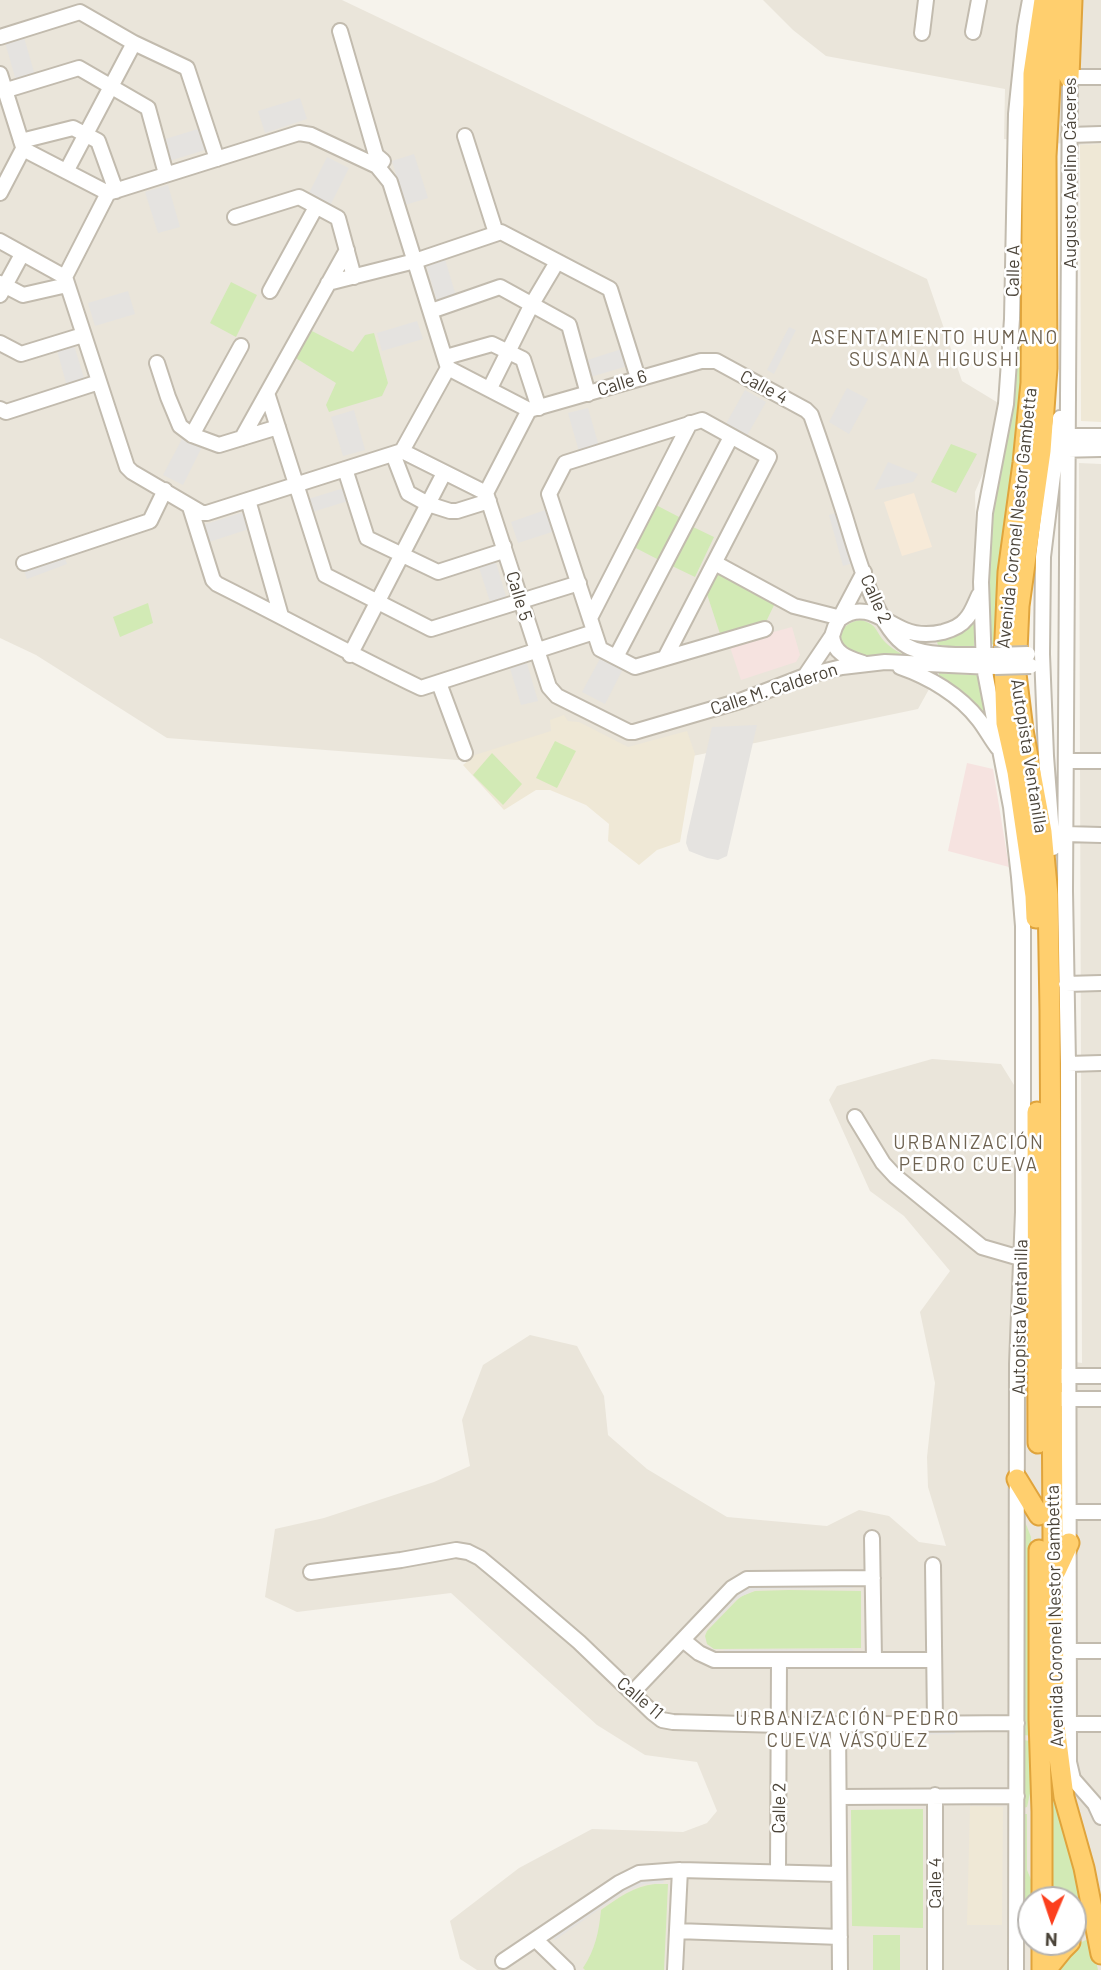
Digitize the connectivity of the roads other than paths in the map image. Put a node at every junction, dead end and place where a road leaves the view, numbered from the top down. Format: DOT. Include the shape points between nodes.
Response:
graph roads {
  1 [pos="926,0"];
  2 [pos="979,0"];
  3 [pos="1030,0"];
  4 [pos="1044,0"];
  5 [pos="1060,0"];
  6 [pos="1072,0"];
  7 [pos="1081,0"];
  8 [pos="340,31"];
  9 [pos="973,32"];
  10 [pos="922,33"];
  11 [pos="0,37"];
  12 [pos="134,43"];
  13 [pos="0,74"];
  14 [pos="1069,77"];
  15 [pos="1101,77"];
  16 [pos="112,86"];
  17 [pos="10,89"];
  18 [pos="86,134"];
  19 [pos="1101,134"];
  20 [pos="1069,135"];
  21 [pos="465,136"];
  22 [pos="22,145"];
  23 [pos="217,159"];
  24 [pos="380,164"];
  25 [pos="68,168"];
  26 [pos="166,174"];
  27 [pos="112,192"];
  28 [pos="0,193"];
  29 [pos="316,207"];
  30 [pos="236,217"];
  31 [pos="498,233"];
  32 [pos="0,241"];
  33 [pos="347,250"];
  34 [pos="20,258"];
  35 [pos="415,261"];
  36 [pos="557,262"];
  37 [pos="354,277"];
  38 [pos="66,281"];
  39 [pos="328,283"];
  40 [pos="2,287"];
  41 [pos="270,291"];
  42 [pos="532,304"];
  43 [pos="431,310"];
  44 [pos="83,335"];
  45 [pos="0,343"];
  46 [pos="241,346"];
  47 [pos="508,351"];
  48 [pos="716,361"];
  49 [pos="157,363"];
  50 [pos="447,363"];
  51 [pos="638,378"];
  52 [pos="99,382"];
  53 [pos="491,386"];
  54 [pos="267,393"];
  55 [pos="588,394"];
  56 [pos="0,409"];
  57 [pos="534,409"];
  58 [pos="811,415"];
  59 [pos="691,423"];
  60 [pos="278,427"];
  61 [pos="192,435"];
  62 [pos="1101,436"];
  63 [pos="731,437"];
  64 [pos="242,438"];
  65 [pos="1062,443"];
  66 [pos="1101,449"];
  67 [pos="398,453"];
  68 [pos="345,469"];
  69 [pos="442,477"];
  70 [pos="296,486"];
  71 [pos="165,490"];
  72 [pos="487,497"];
  73 [pos="248,500"];
  74 [pos="428,504"];
  75 [pos="196,510"];
  76 [pos="504,546"];
  77 [pos="401,556"];
  78 [pos="24,563"];
  79 [pos="715,563"];
  80 [pos="864,572"];
  81 [pos="579,583"];
  82 [pos="981,591"];
  83 [pos="377,602"];
  84 [pos="521,602"];
  85 [pos="281,616"];
  86 [pos="841,618"];
  87 [pos="882,618"];
  88 [pos="592,625"];
  89 [pos="765,629"];
  90 [pos="832,636"];
  91 [pos="536,651"];
  92 [pos="350,654"];
  93 [pos="616,657"];
  94 [pos="665,658"];
  95 [pos="1012,660"];
  96 [pos="886,662"];
  97 [pos="864,663"];
  98 [pos="805,676"];
  99 [pos="439,683"];
  100 [pos="635,732"];
  101 [pos="466,753"];
  102 [pos="1001,754"];
  103 [pos="1066,761"];
  104 [pos="1101,761"];
  105 [pos="1065,834"];
  106 [pos="1101,835"];
  107 [pos="1065,891"];
  108 [pos="1101,983"];
  109 [pos="1066,984"];
  110 [pos="1050,1011"];
  111 [pos="1101,1063"];
  112 [pos="1068,1064"];
  113 [pos="855,1117"];
  114 [pos="1020,1258"];
  115 [pos="1052,1376"];
  116 [pos="1101,1376"];
  117 [pos="1052,1399"];
  118 [pos="1101,1399"];
  119 [pos="1017,1479"];
  120 [pos="1069,1512"];
  121 [pos="1101,1512"];
  122 [pos="1039,1515"];
  123 [pos="872,1538"];
  124 [pos="1069,1543"];
  125 [pos="933,1565"];
  126 [pos="311,1572"];
  127 [pos="873,1578"];
  128 [pos="1053,1578"];
  129 [pos="683,1640"];
  130 [pos="1068,1651"];
  131 [pos="1101,1651"];
  132 [pos="874,1659"];
  133 [pos="779,1660"];
  134 [pos="933,1660"];
  135 [pos="632,1693"];
  136 [pos="935,1722"];
  137 [pos="1017,1723"];
  138 [pos="838,1724"];
  139 [pos="1069,1724"];
  140 [pos="1101,1724"];
  141 [pos="780,1725"];
  142 [pos="935,1795"];
  143 [pos="1017,1796"];
  144 [pos="839,1797"];
  145 [pos="1101,1817"];
  146 [pos="680,1870"];
  147 [pos="778,1872"];
  148 [pos="838,1874"];
  149 [pos="1042,1886"];
  150 [pos="677,1931"];
  151 [pos="1099,1934"];
  152 [pos="839,1937"];
  153 [pos="536,1940"];
  154 [pos="1101,1954"];
  155 [pos="1057,1956"];
  156 [pos="503,1961"];
  157 [pos="566,1970"];
  158 [pos="676,1970"];
  159 [pos="840,1970"];
  160 [pos="935,1970"];
  161 [pos="1016,1970"];
  162 [pos="1044,1970"];
  1 -- 10 [label="street"];
  2 -- 9 [label="street"];
  3 -- 82 [label="street, Calle A" via="1016,114 1006,404 985,513"];
  4 -- 95 [label="highway, Avenida Coronel Nestor Gambetta" via="1033,74 1031,383 1008,572"];
  5 -- 95 [label="highway, Avenida Coronel Nestor Gambetta" via="1046,156 1047,368 1041,451"];
  6 -- 14 [label="highway"];
  7 -- 14 [label="street, Augusto Avelino Cáceres"];
  8 -- 24 [label="street"];
  11 -- 12 [label="street" via="80,12"];
  12 -- 16 [label="street"];
  12 -- 23 [label="street" via="187,68"];
  13 -- 22 [label="street"];
  14 -- 15 [label="street"];
  14 -- 20 [label="street, Augusto Avelino Cáceres"];
  16 -- 17 [label="street" via="79,68"];
  16 -- 18 [label="street"];
  16 -- 26 [label="street" via="148,108"];
  18 -- 22 [label="street" via="73,128"];
  18 -- 25 [label="street"];
  18 -- 27 [label="street" via="98,141"];
  19 -- 20 [label="street"];
  20 -- 65 [label="street, Augusto Avelino Cáceres" via="1069,346"];
  21 -- 31 [label="street"];
  22 -- 27 [label="street"];
  22 -- 28 [label="street"];
  23 -- 24 [label="street" via="299,133"];
  23 -- 26 [label="street"];
  24 -- 35 [label="street"];
  26 -- 27 [label="street"];
  27 -- 38 [label="street"];
  29 -- 30 [label="street" via="299,197"];
  29 -- 33 [label="street" via="338,218"];
  29 -- 41 [label="street"];
  31 -- 35 [label="street"];
  31 -- 36 [label="street"];
  32 -- 38 [label="street"];
  33 -- 37 [label="street"];
  33 -- 39 [label="street"];
  34 -- 40 [label="street"];
  35 -- 37 [label="street"];
  35 -- 43 [label="street"];
  36 -- 42 [label="street"];
  36 -- 51 [label="street" via="610,289"];
  37 -- 39 [label="street"];
  38 -- 40 [label="street" via="23,295"];
  38 -- 44 [label="street"];
  39 -- 54 [label="street"];
  42 -- 43 [label="street" via="498,287"];
  42 -- 47 [label="street"];
  42 -- 55 [label="street" via="569,325"];
  43 -- 50 [label="street"];
  44 -- 45 [label="street" via="21,354"];
  44 -- 52 [label="street"];
  46 -- 61 [label="street"];
  47 -- 50 [label="street" via="490,344"];
  47 -- 53 [label="street"];
  47 -- 57 [label="street" via="525,362"];
  48 -- 51 [label="street, Calle 6"];
  48 -- 58 [label="street, Calle 4"];
  49 -- 61 [label="street" via="180,426"];
  50 -- 57 [label="street"];
  50 -- 67 [label="street"];
  51 -- 55 [label="street, Calle 6"];
  52 -- 56 [label="street" via="6,412"];
  52 -- 71 [label="street" via="127,467"];
  54 -- 60 [label="street"];
  54 -- 64 [label="street"];
  55 -- 57 [label="street, Calle 6"];
  57 -- 72 [label="street"];
  58 -- 80 [label="street, Calle 2"];
  59 -- 63 [label="street" via="705,421"];
  59 -- 81 [label="street" via="562,465 549,494"];
  59 -- 88 [label="street"];
  60 -- 64 [label="street"];
  60 -- 70 [label="street"];
  61 -- 64 [label="street" via="219,445"];
  62 -- 65 [label="street"];
  63 -- 79 [label="street" via="769,457"];
  63 -- 93 [label="street"];
  65 -- 66 [label="street"];
  65 -- 95 [label="street, Autopista Ventanilla" via="1043,557"];
  65 -- 103 [label="street, Autopista Ventanilla"];
  67 -- 68 [label="street"];
  67 -- 72 [label="street"];
  67 -- 74 [label="street" via="408,493"];
  68 -- 70 [label="street"];
  68 -- 77 [label="street" via="366,538"];
  69 -- 74 [label="street"];
  70 -- 73 [label="street"];
  70 -- 83 [label="street" via="324,574"];
  71 -- 75 [label="street"];
  71 -- 78 [label="street" via="150,521"];
  72 -- 74 [label="street" via="457,511"];
  72 -- 76 [label="street, Calle 5"];
  73 -- 75 [label="street" via="207,513"];
  73 -- 85 [label="street"];
  74 -- 77 [label="street"];
  75 -- 85 [label="street" via="215,582"];
  76 -- 77 [label="street" via="500,552 438,572"];
  76 -- 84 [label="street, Calle 5"];
  77 -- 83 [label="street"];
  79 -- 86 [label="street" via="794,606"];
  79 -- 94 [label="street"];
  80 -- 86 [label="street"];
  80 -- 87 [label="street, Calle 2"];
  81 -- 84 [label="street"];
  81 -- 88 [label="street"];
  82 -- 87 [label="street" via="967,618 949,630 920,634"];
  82 -- 95 [label="street, Calle A"];
  83 -- 84 [label="street" via="431,629"];
  83 -- 92 [label="street"];
  84 -- 91 [label="street, Calle 5"];
  85 -- 92 [label="street"];
  86 -- 87 [label="street" via="859,611"];
  86 -- 90 [label="street"];
  87 -- 95 [label="street, Calle 2" via="891,633 915,650"];
  88 -- 91 [label="street"];
  88 -- 93 [label="street" via="599,648"];
  89 -- 94 [label="street"];
  90 -- 97 [label="street" via="840,653"];
  90 -- 98 [label="street"];
  91 -- 99 [label="street"];
  91 -- 100 [label="street, Calle 5" via="557,696"];
  92 -- 99 [label="street" via="421,688"];
  93 -- 94 [label="street" via="636,666"];
  95 -- 96 [label="street, Calle M. Calderon"];
  95 -- 102 [label="street, Autopista Ventanilla"];
  95 -- 107 [label="street, Autopista Ventanilla" via="1046,756 1055,875"];
  95 -- 110 [label="highway, Autopista Ventanilla" via="1042,832"];
  95 -- 115 [label="highway, Autopista Ventanilla" via="1006,723 1035,896"];
  96 -- 97 [label="street, Calle M. Calderon"];
  96 -- 102 [label="street" via="936,683 957,698 978,718"];
  97 -- 98 [label="street, Calle M. Calderon"];
  98 -- 100 [label="street, Calle M. Calderon"];
  99 -- 101 [label="street"];
  102 -- 114 [label="street, Autopista Ventanilla" via="1016,838 1023,926"];
  103 -- 104 [label="street"];
  103 -- 105 [label="street, Autopista Ventanilla"];
  105 -- 106 [label="street"];
  105 -- 107 [label="street, Autopista Ventanilla"];
  107 -- 109 [label="street, Autopista Ventanilla"];
  108 -- 109 [label="street"];
  109 -- 110 [label="highway"];
  109 -- 112 [label="street, Autopista Ventanilla"];
  110 -- 115 [label="highway, Autopista Ventanilla"];
  111 -- 112 [label="street"];
  112 -- 115 [label="street, Autopista Ventanilla"];
  113 -- 114 [label="street" via="895,1176 982,1247"];
  114 -- 119 [label="street, Autopista Ventanilla"];
  115 -- 116 [label="street"];
  115 -- 117 [label="highway, Autopista Ventanilla"];
  115 -- 117 [label="street, Autopista Ventanilla"];
  117 -- 118 [label="street"];
  117 -- 120 [label="street, Autopista Ventanilla"];
  117 -- 122 [label="highway, Avenida Coronel Nestor Gambetta"];
  117 -- 128 [label="highway, Avenida Coronel Nestor Gambetta"];
  119 -- 122 [label="highway"];
  119 -- 137 [label="street, Autopista Ventanilla"];
  120 -- 121 [label="street"];
  120 -- 124 [label="street, Autopista Ventanilla"];
  122 -- 149 [label="highway, Avenida Coronel Nestor Gambetta"];
  123 -- 127 [label="street"];
  124 -- 128 [label="highway"];
  124 -- 130 [label="street, Autopista Ventanilla"];
  125 -- 134 [label="street"];
  126 -- 135 [label="street, Calle 11" via="456,1550 468,1552 570,1634"];
  127 -- 129 [label="street" via="747,1579 732,1588"];
  127 -- 132 [label="street"];
  128 -- 151 [label="highway, Avenida Coronel Nestor Gambetta" via="1056,1744 1064,1797"];
  129 -- 133 [label="street" via="715,1660"];
  129 -- 135 [label="street"];
  130 -- 131 [label="street"];
  130 -- 139 [label="street, Autopista Ventanilla"];
  132 -- 133 [label="street"];
  132 -- 134 [label="street"];
  133 -- 141 [label="street, Calle 2"];
  134 -- 136 [label="street"];
  135 -- 141 [label="street, Calle 11" via="662,1720"];
  136 -- 137 [label="street, Calle 11"];
  136 -- 138 [label="street, Calle 11"];
  137 -- 143 [label="street, Autopista Ventanilla"];
  138 -- 141 [label="street, Calle 11"];
  138 -- 144 [label="street"];
  139 -- 140 [label="street"];
  139 -- 145 [label="street, Autopista Ventanilla" via="1070,1774"];
  141 -- 147 [label="street, Calle 2"];
  142 -- 143 [label="street"];
  142 -- 144 [label="street"];
  142 -- 160 [label="street, Calle 4"];
  143 -- 161 [label="street, Autopista Ventanilla"];
  144 -- 148 [label="street"];
  146 -- 147 [label="street"];
  146 -- 150 [label="street"];
  146 -- 153 [label="street" via="630,1877"];
  147 -- 148 [label="street"];
  148 -- 152 [label="street"];
  150 -- 152 [label="street"];
  150 -- 158 [label="street"];
  151 -- 154 [label="highway, Avenida Coronel Nestor Gambetta"];
  152 -- 159 [label="street"];
  153 -- 156 [label="street"];
  153 -- 157 [label="street"];
  155 -- 162 [label="highway"];
}
